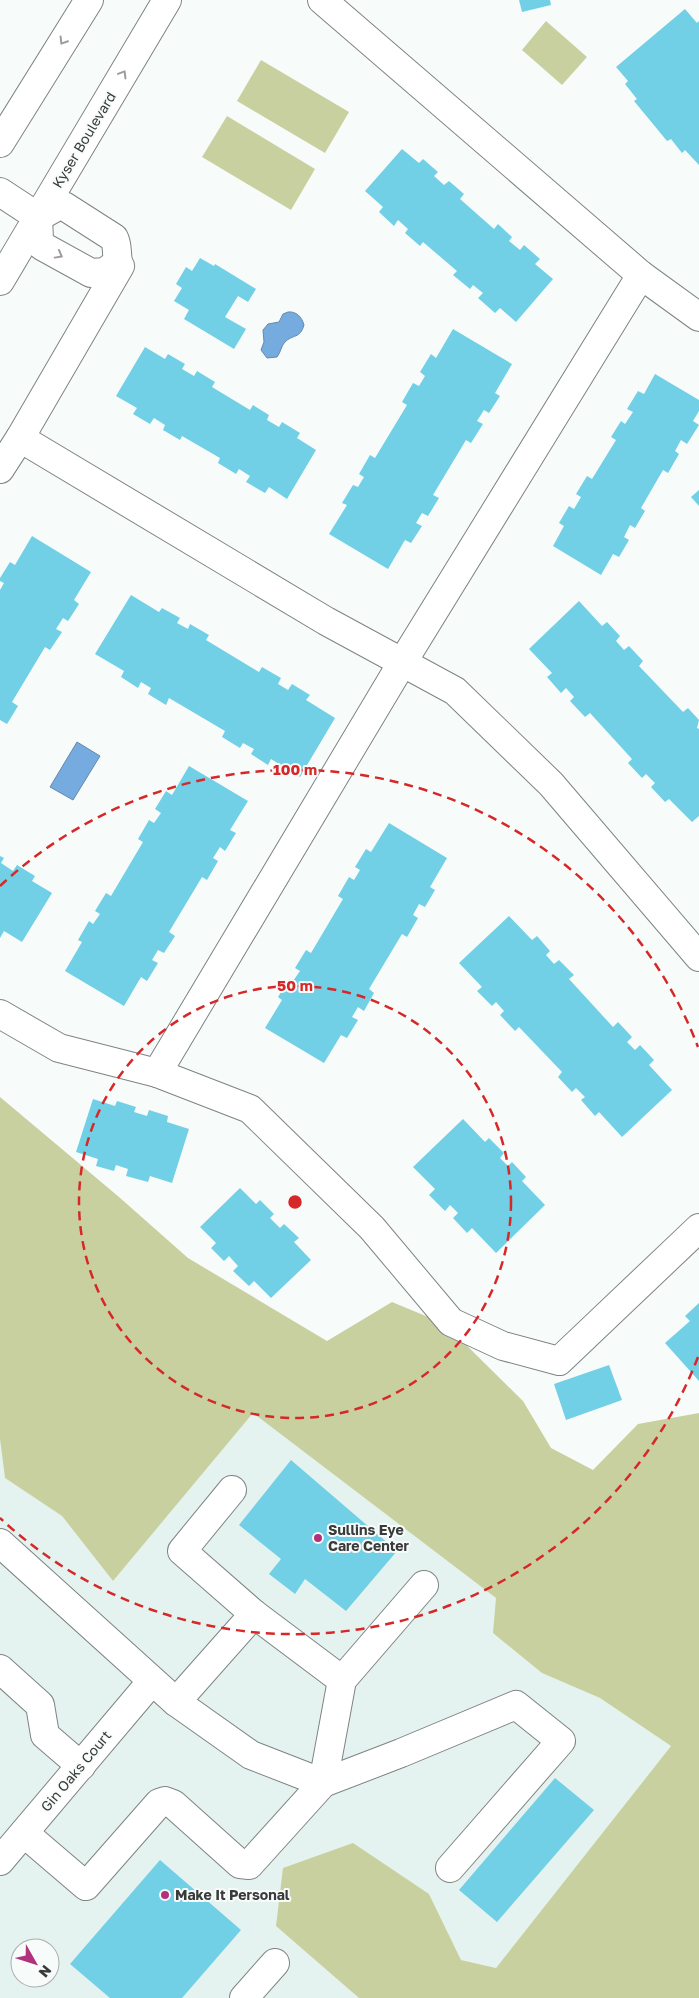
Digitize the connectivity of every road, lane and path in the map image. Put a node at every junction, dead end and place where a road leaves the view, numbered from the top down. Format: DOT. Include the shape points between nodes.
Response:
graph roads {
  1 [pos="89,0"];
  2 [pos="167,0"];
  3 [pos="322,0"];
  4 [pos="0,143"];
  5 [pos="0,192"];
  6 [pos="38,217"];
  7 [pos="117,262"];
  8 [pos="641,275"];
  9 [pos="0,281"];
  10 [pos="699,317"];
  11 [pos="20,438"];
  12 [pos="0,469"];
  13 [pos="402,663"];
  14 [pos="699,957"];
  15 [pos="0,1014"];
  16 [pos="157,1073"];
  17 [pos="699,1228"];
  18 [pos="232,1490"];
  19 [pos="0,1543"];
  20 [pos="424,1585"];
  21 [pos="254,1614"];
  22 [pos="0,1669"];
  23 [pos="342,1680"];
  24 [pos="152,1681"];
  25 [pos="176,1702"];
  26 [pos="81,1766"];
  27 [pos="323,1783"];
  28 [pos="24,1833"];
  29 [pos="0,1861"];
  30 [pos="450,1868"];
  31 [pos="275,1963"];
  32 [pos="244,1998"];
  1 -- 4 [label="street, one-way"];
  6 -- 2 [label="street, Kyser Boulevard, one-way"];
  3 -- 8 [label="street"];
  5 -- 6 [label="street"];
  6 -- 7 [label="street" via="64,206 114,238"];
  6 -- 7 [label="street, one-way" via="42,246 91,274 105,272"];
  6 -- 9 [label="street, Kyser Boulevard"];
  7 -- 11 [label="street" via="120,265 118,270"];
  8 -- 10 [label="street"];
  8 -- 13 [label="street"];
  11 -- 12 [label="street"];
  11 -- 13 [label="street"];
  13 -- 14 [label="street" via="455,691 551,784"];
  13 -- 16 [label="street"];
  15 -- 16 [label="street" via="59,1048"];
  16 -- 17 [label="street" via="250,1109 372,1228 451,1322 503,1346 559,1361"];
  18 -- 21 [label="street" via="182,1551"];
  19 -- 24 [label="street"];
  20 -- 23 [label="street"];
  21 -- 23 [label="street"];
  21 -- 25 [label="street"];
  22 -- 26 [label="street" via="40,1705 44,1735"];
  23 -- 27 [label="street"];
  24 -- 25 [label="street"];
  24 -- 26 [label="street, Gin Oaks Court"];
  25 -- 27 [label="street" via="251,1755"];
  26 -- 28 [label="street, Gin Oaks Court"];
  27 -- 28 [label="street" via="249,1865 240,1864 173,1804 165,1801 158,1803 86,1886"];
  27 -- 30 [label="street" via="516,1705 561,1741"];
  28 -- 29 [label="street, Gin Oaks Court"];
  31 -- 32 [label="street"];
}
